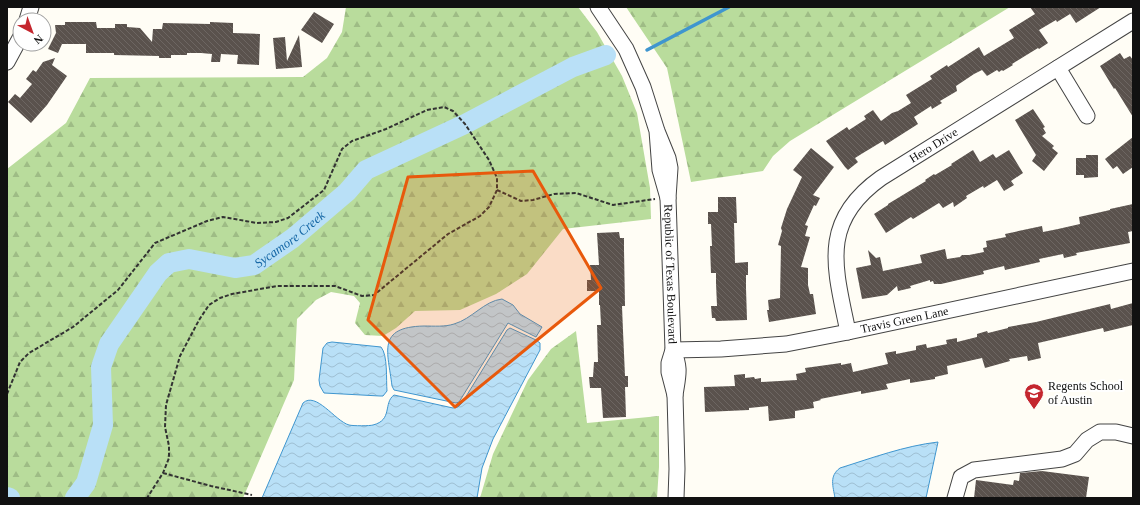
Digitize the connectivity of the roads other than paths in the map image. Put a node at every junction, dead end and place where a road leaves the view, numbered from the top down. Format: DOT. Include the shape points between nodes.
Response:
graph roads {
  1 [pos="598,7"];
  2 [pos="1133,21"];
  3 [pos="12,52"];
  4 [pos="7,62"];
  5 [pos="1058,68"];
  6 [pos="1088,116"];
  7 [pos="1133,271"];
  8 [pos="848,332"];
  9 [pos="673,350"];
  10 [pos="1133,436"];
  11 [pos="676,498"];
  12 [pos="955,498"];
  1 -- 9 [label="street, Republic of Texas Boulevard" via="617,34 635,67 657,131"];
  2 -- 5 [label="street, Hero Drive"];
  3 -- 4 [label="street"];
  5 -- 6 [label="street"];
  5 -- 8 [label="street, Hero Drive" via="881,178 855,201 840,229 835,254"];
  7 -- 8 [label="street, Travis Green Lane"];
  8 -- 9 [label="street, Travis Green Lane" via="786,344"];
  9 -- 11 [label="street, Republic of Texas Boulevard" via="669,372 675,395"];
  10 -- 12 [label="street" via="1100,432 1087,440 1076,454 1062,460 974,470 961,477"];
}
